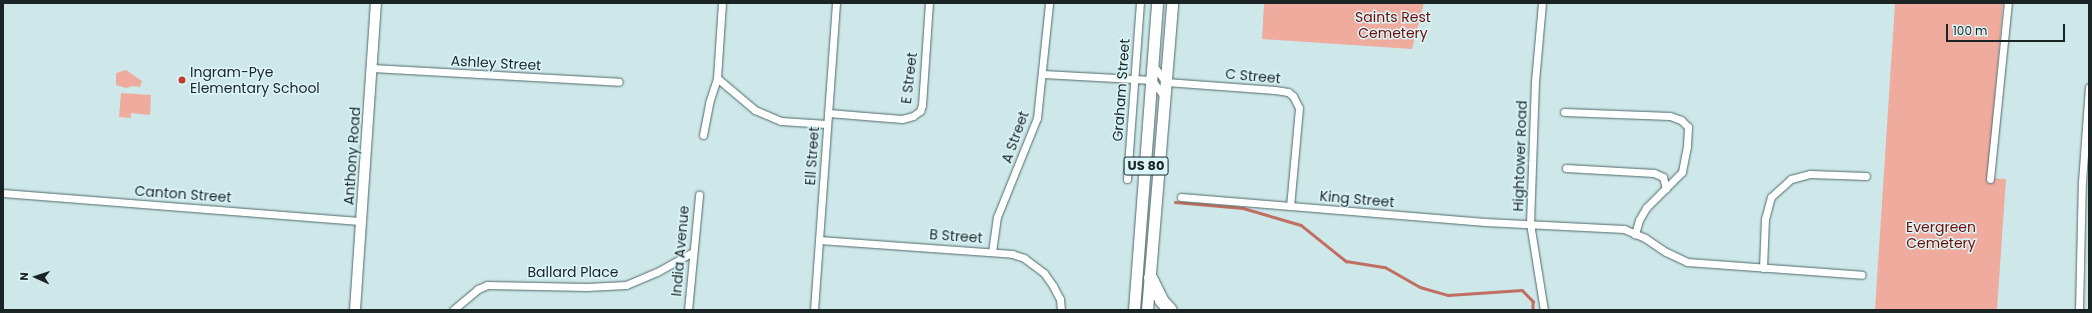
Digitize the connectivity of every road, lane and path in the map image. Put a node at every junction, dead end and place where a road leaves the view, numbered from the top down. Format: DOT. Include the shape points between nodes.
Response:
graph roads {
  1 [pos="376,3"];
  2 [pos="722,3"];
  3 [pos="836,3"];
  4 [pos="929,3"];
  5 [pos="1049,3"];
  6 [pos="1140,3"];
  7 [pos="1157,3"];
  8 [pos="1172,3"];
  9 [pos="1542,3"];
  10 [pos="2008,3"];
  11 [pos="1153,65"];
  12 [pos="372,68"];
  13 [pos="1043,74"];
  14 [pos="717,78"];
  15 [pos="1135,79"];
  16 [pos="1152,80"];
  17 [pos="618,82"];
  18 [pos="1166,82"];
  19 [pos="2089,87"];
  20 [pos="1165,98"];
  21 [pos="1564,112"];
  22 [pos="828,113"];
  23 [pos="827,124"];
  24 [pos="703,135"];
  25 [pos="1566,168"];
  26 [pos="1866,176"];
  27 [pos="1127,179"];
  28 [pos="1990,179"];
  29 [pos="1666,189"];
  30 [pos="3,193"];
  31 [pos="699,195"];
  32 [pos="1181,197"];
  33 [pos="2085,200"];
  34 [pos="1290,206"];
  35 [pos="362,221"];
  36 [pos="1530,223"];
  37 [pos="1635,234"];
  38 [pos="819,240"];
  39 [pos="693,252"];
  40 [pos="992,252"];
  41 [pos="1763,268"];
  42 [pos="1862,275"];
  43 [pos="1150,277"];
  44 [pos="355,310"];
  45 [pos="454,310"];
  46 [pos="688,310"];
  47 [pos="814,310"];
  48 [pos="1061,310"];
  49 [pos="1134,310"];
  50 [pos="1147,310"];
  51 [pos="1170,310"];
  52 [pos="1544,310"];
  53 [pos="2079,310"];
  1 -- 12 [label="street, Anthony Road"];
  2 -- 14 [label="street"];
  3 -- 22 [label="street, Ell Street"];
  4 -- 22 [label="street, E Street" via="920,111 902,119"];
  5 -- 13 [label="street, A Street"];
  6 -- 15 [label="street, Graham Street"];
  7 -- 11 [label="main road, US 80"];
  8 -- 18 [label="main road, US 80"];
  9 -- 36 [label="street, Hightower Road" via="1535,82"];
  10 -- 28 [label="street"];
  11 -- 16 [label="main road, US 80"];
  11 -- 18 [label="street"];
  12 -- 17 [label="street, Ashley Street"];
  12 -- 35 [label="street, Anthony Road"];
  13 -- 15 [label="street"];
  13 -- 40 [label="street, A Street" via="1037,118 996,221"];
  14 -- 23 [label="street" via="750,106 781,121"];
  14 -- 24 [label="street"];
  15 -- 16 [label="street"];
  15 -- 27 [label="street, Graham Street"];
  16 -- 20 [label="street"];
  16 -- 49 [label="main road, US 80"];
  18 -- 20 [label="main road, US 80"];
  18 -- 34 [label="street, C Street" via="1275,90 1288,92 1293,96 1299,108"];
  19 -- 33 [label="street"];
  20 -- 43 [label="main road, US 80"];
  21 -- 29 [label="street" via="1670,116 1681,120 1688,127 1682,172"];
  22 -- 23 [label="street, Ell Street"];
  23 -- 38 [label="street, Ell Street"];
  25 -- 29 [label="street" via="1654,173 1663,178"];
  26 -- 41 [label="street" via="1810,174 1791,179 1771,197 1765,219"];
  29 -- 37 [label="street" via="1646,208"];
  30 -- 35 [label="street, Canton Street"];
  31 -- 39 [label="street, India Avenue"];
  32 -- 34 [label="street, King Street"];
  33 -- 53 [label="street"];
  34 -- 36 [label="street, King Street" via="1485,222"];
  35 -- 44 [label="street, Anthony Road"];
  36 -- 37 [label="street, King Street" via="1624,229"];
  36 -- 52 [label="street, Hightower Road"];
  37 -- 41 [label="street, King Street" via="1687,262"];
  38 -- 40 [label="street, B Street"];
  38 -- 47 [label="street, Ell Street"];
  39 -- 45 [label="street, Ballard Place" via="657,272 626,285 487,285"];
  39 -- 46 [label="street, India Avenue"];
  40 -- 48 [label="street, B Street" via="1024,258 1044,274 1060,299"];
  41 -- 42 [label="street, King Street"];
  43 -- 50 [label="main road, US 80"];
  43 -- 51 [label="highway" via="1161,300"];
}
